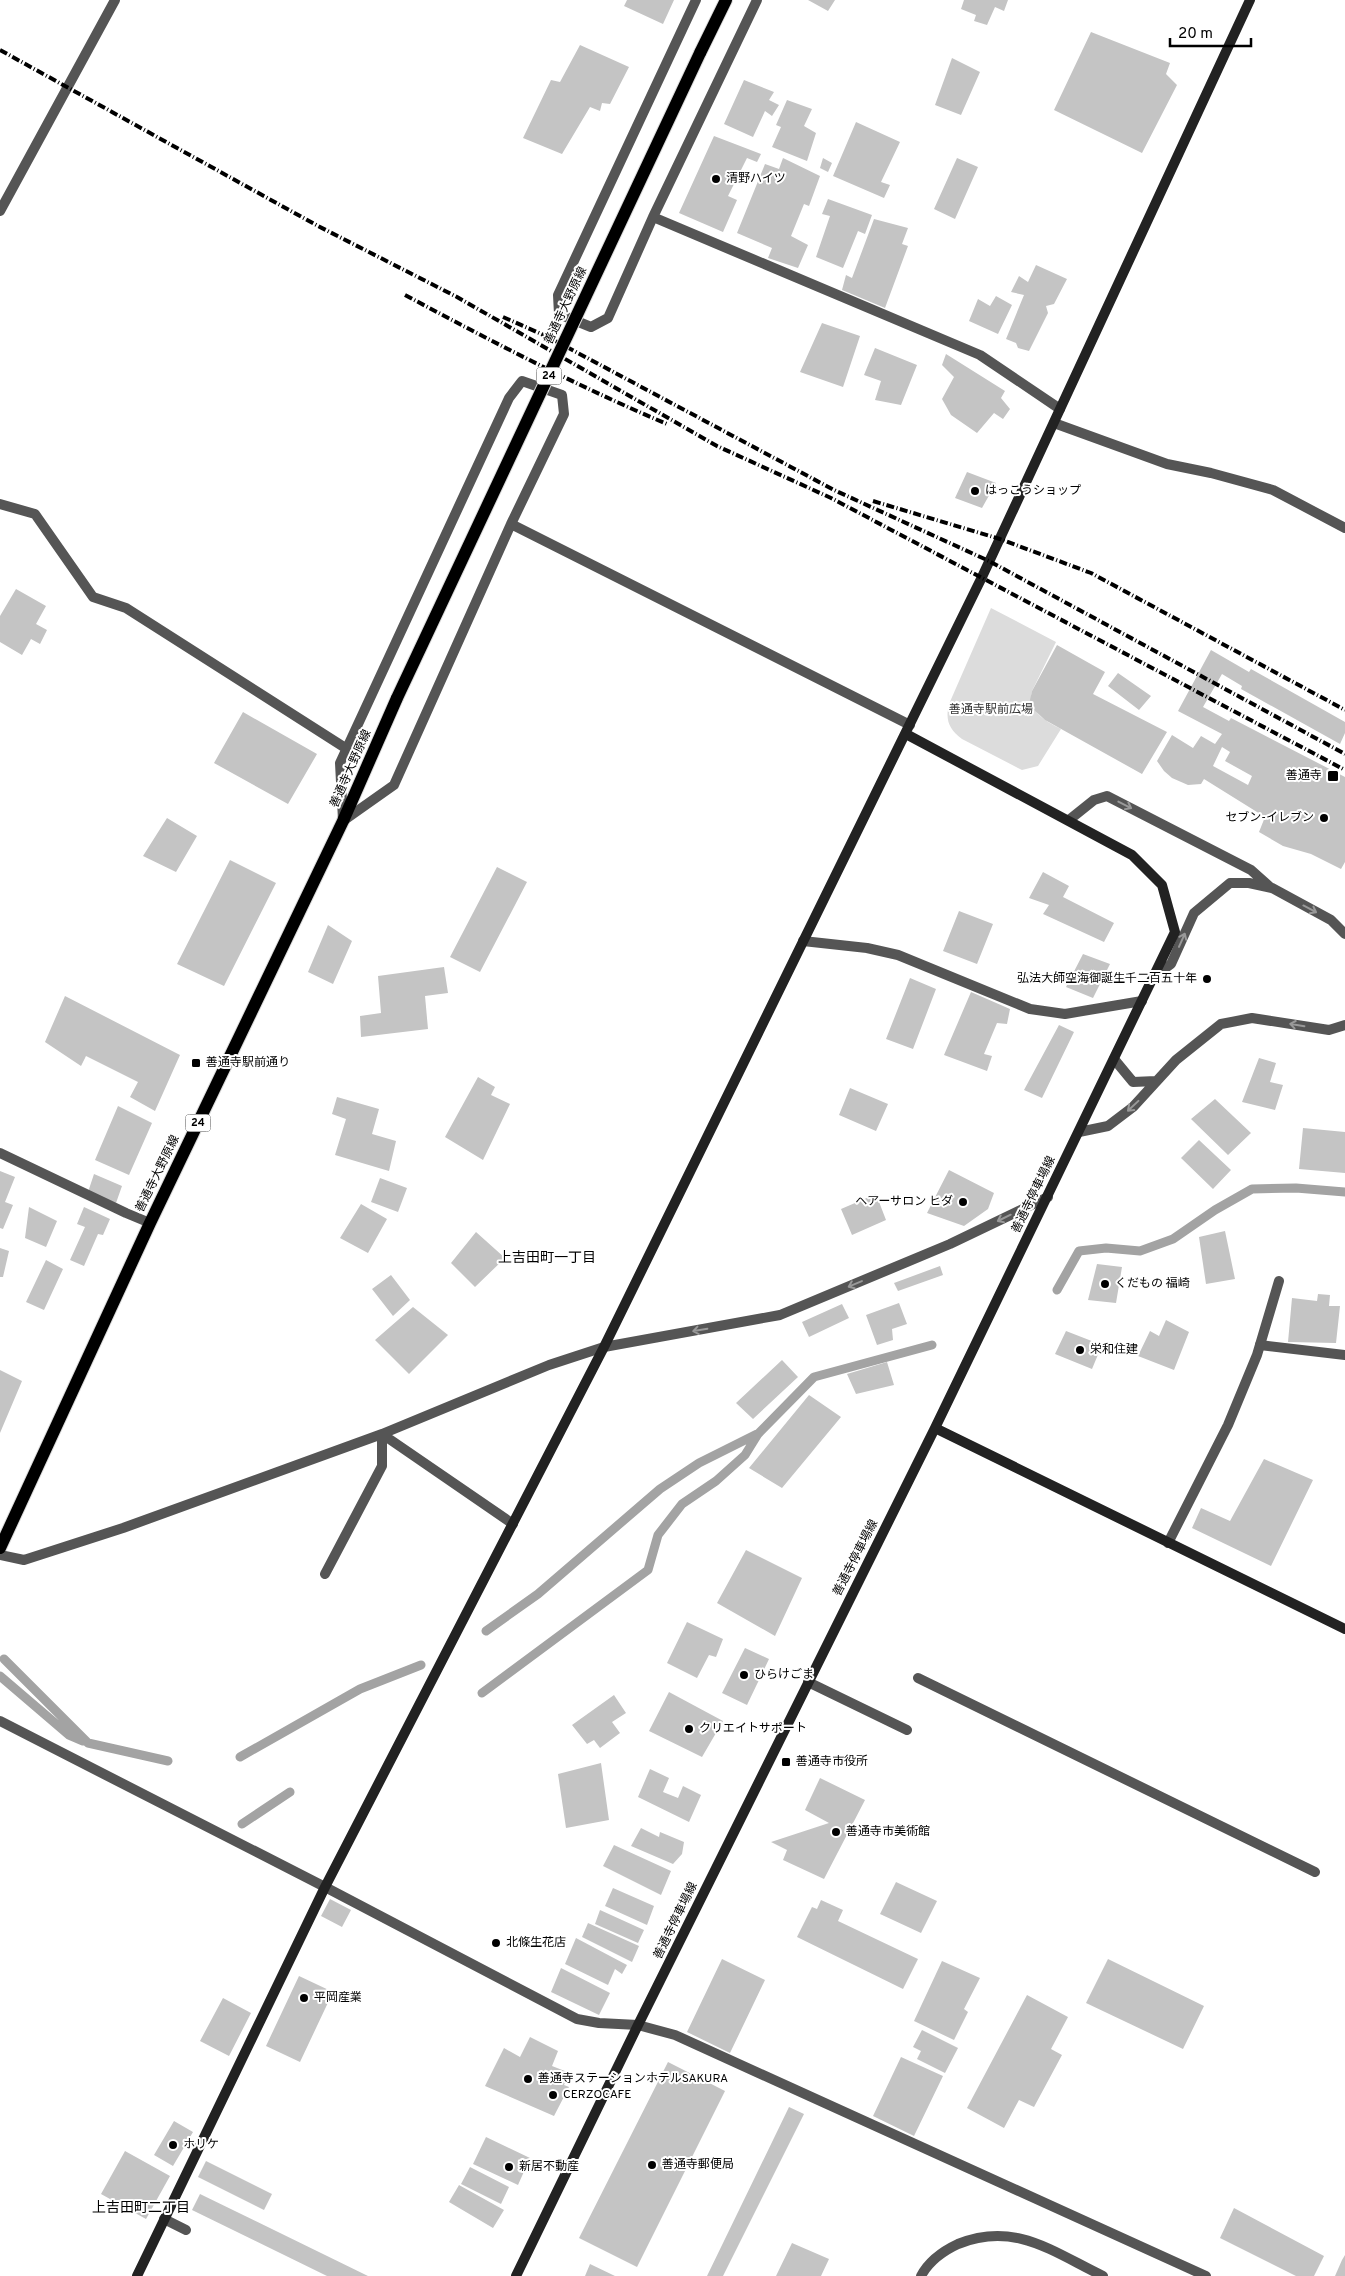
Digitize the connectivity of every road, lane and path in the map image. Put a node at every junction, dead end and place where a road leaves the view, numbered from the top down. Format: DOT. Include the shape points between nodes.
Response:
graph roads {
  1 [pos="115,0"];
  2 [pos="696,0"];
  3 [pos="726,0"];
  4 [pos="757,0"];
  5 [pos="1250,0"];
  6 [pos="0,210"];
  7 [pos="653,217"];
  8 [pos="1060,409"];
  9 [pos="1054,423"];
  10 [pos="0,504"];
  11 [pos="511,524"];
  12 [pos="1345,528"];
  13 [pos="908,729"];
  14 [pos="347,749"];
  15 [pos="1068,820"];
  16 [pos="343,821"];
  17 [pos="1272,888"];
  18 [pos="1345,934"];
  19 [pos="804,941"];
  20 [pos="1153,977"];
  21 [pos="1142,1000"];
  22 [pos="1345,1025"];
  23 [pos="1114,1059"];
  24 [pos="1156,1081"];
  25 [pos="1079,1132"];
  26 [pos="0,1153"];
  27 [pos="1048,1197"];
  28 [pos="150,1223"];
  29 [pos="1279,1281"];
  30 [pos="1260,1345"];
  31 [pos="604,1347"];
  32 [pos="1345,1355"];
  33 [pos="935,1428"];
  34 [pos="382,1434"];
  35 [pos="513,1524"];
  36 [pos="1168,1543"];
  37 [pos="0,1548"];
  38 [pos="0,1555"];
  39 [pos="325,1574"];
  40 [pos="1345,1630"];
  41 [pos="918,1678"];
  42 [pos="808,1682"];
  43 [pos="0,1721"];
  44 [pos="907,1730"];
  45 [pos="1314,1872"];
  46 [pos="325,1887"];
  47 [pos="638,2025"];
  48 [pos="164,2219"];
  49 [pos="186,2230"];
  50 [pos="1082,2266"];
  51 [pos="137,2276"];
  52 [pos="516,2276"];
  53 [pos="921,2276"];
  54 [pos="1077,2276"];
  55 [pos="1103,2276"];
  56 [pos="1206,2276"];
  1 -- 6 [label="street"];
  2 -- 7 [label="street" via="558,295 560,314 591,327 608,318"];
  3 -- 16 [label="main road, 善通寺大野原線 / 24, bridge" via="397,698"];
  4 -- 7 [label="street"];
  5 -- 8 [label="street"];
  7 -- 8 [label="street" via="980,356"];
  8 -- 9 [label="street"];
  9 -- 12 [label="street" via="1167,464 1273,490"];
  9 -- 13 [label="street"];
  10 -- 14 [label="street" via="35,514 93,597 126,608"];
  11 -- 13 [label="street"];
  11 -- 14 [label="street" via="564,414 562,395 522,381 509,398"];
  11 -- 16 [label="street" via="394,784"];
  13 -- 15 [label="street, 善通寺停車場線"];
  13 -- 19 [label="street"];
  14 -- 16 [label="street" via="340,763"];
  15 -- 17 [label="street, one-way" via="1094,800 1107,796 1251,870"];
  15 -- 20 [label="street, 善通寺停車場線" via="1132,854 1162,885 1175,932"];
  16 -- 28 [label="main road, 善通寺大野原線 / 24"];
  17 -- 18 [label="street, one-way" via="1330,920"];
  20 -- 17 [label="street, one-way" via="1171,964 1194,913 1222,888 1230,883 1249,882"];
  19 -- 21 [label="street" via="898,955 1030,1009 1065,1014"];
  19 -- 31 [label="street"];
  20 -- 21 [label="street, 善通寺停車場線"];
  21 -- 23 [label="street, 善通寺停車場線"];
  22 -- 24 [label="street, one-way" via="1329,1030 1252,1018 1221,1024 1176,1060"];
  23 -- 24 [label="street" via="1133,1082"];
  23 -- 25 [label="street, 善通寺停車場線"];
  24 -- 25 [label="street, one-way" via="1133,1107 1108,1126"];
  25 -- 27 [label="street, 善通寺停車場線"];
  26 -- 28 [label="street"];
  27 -- 31 [label="street, one-way" via="950,1244 780,1315"];
  27 -- 33 [label="street, 善通寺停車場線"];
  28 -- 37 [label="main road, 善通寺大野原線 / 24"];
  29 -- 30 [label="street"];
  30 -- 32 [label="street"];
  30 -- 36 [label="street" via="1228,1425"];
  31 -- 34 [label="street" via="550,1365"];
  31 -- 35 [label="street"];
  33 -- 36 [label="street"];
  33 -- 42 [label="street, 善通寺停車場線"];
  34 -- 35 [label="street"];
  34 -- 38 [label="street" via="43,1555 24,1560"];
  34 -- 39 [label="street" via="382,1466"];
  35 -- 46 [label="street"];
  36 -- 40 [label="street"];
  41 -- 45 [label="street"];
  42 -- 44 [label="street"];
  42 -- 47 [label="street, 善通寺停車場線"];
  43 -- 46 [label="street"];
  46 -- 47 [label="street" via="577,2020"];
  46 -- 48 [label="street"];
  47 -- 52 [label="street, 善通寺停車場線"];
  47 -- 56 [label="street" via="675,2036"];
  48 -- 49 [label="street"];
  48 -- 51 [label="street"];
  50 -- 53 [label="street" via="1032,2240 995,2234 970,2239 946,2249 925,2267"];
  50 -- 54 [label="street"];
  50 -- 55 [label="street"];
}
